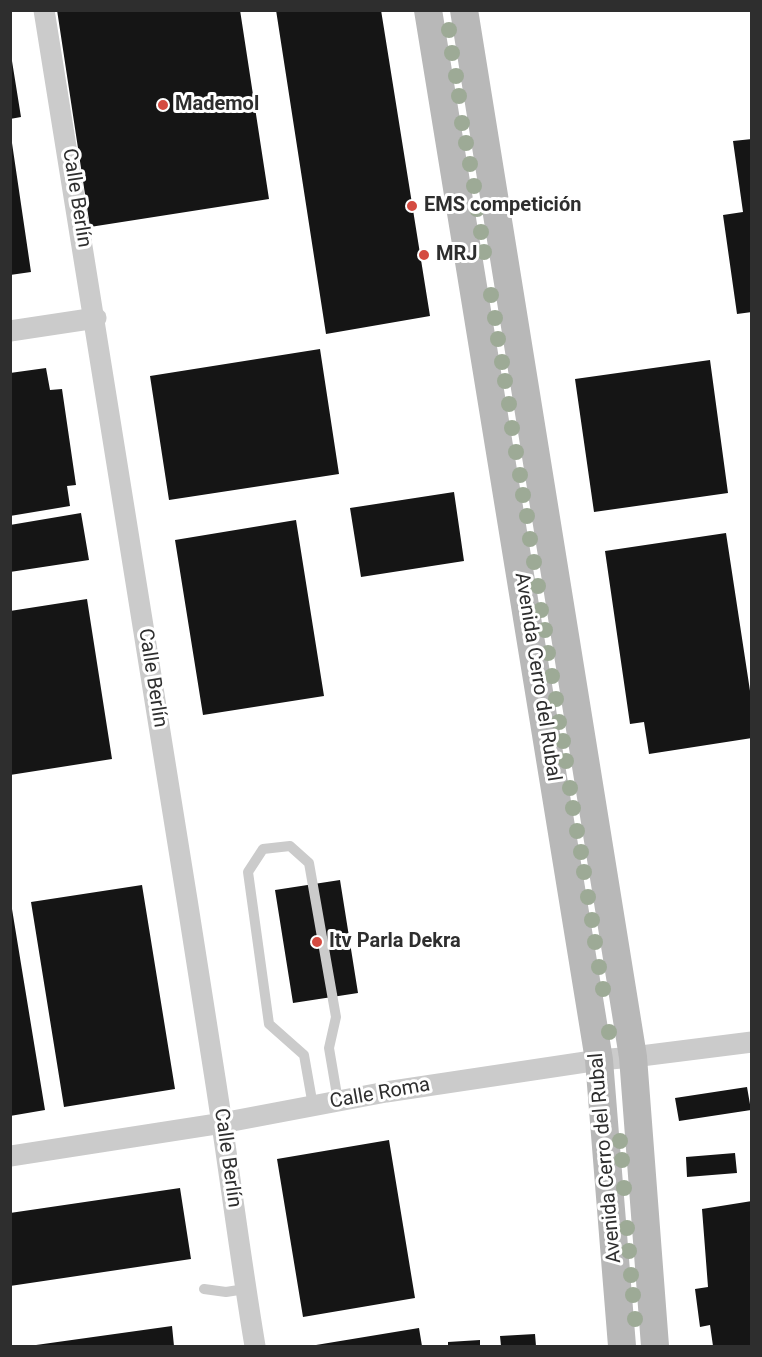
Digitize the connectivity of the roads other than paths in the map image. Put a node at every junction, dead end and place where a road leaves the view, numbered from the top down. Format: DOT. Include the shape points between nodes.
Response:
graph roads {
  1 [pos="44,10"];
  2 [pos="428,10"];
  3 [pos="464,10"];
  4 [pos="96,318"];
  5 [pos="10,332"];
  6 [pos="752,1042"];
  7 [pos="633,1057"];
  8 [pos="599,1060"];
  9 [pos="338,1101"];
  10 [pos="313,1106"];
  11 [pos="222,1122"];
  12 [pos="10,1156"];
  13 [pos="204,1289"];
  14 [pos="245,1289"];
  15 [pos="255,1347"];
  16 [pos="622,1347"];
  17 [pos="655,1347"];
  1 -- 4 [label="street, Calle Berlín"];
  2 -- 8 [label="street, Avenida Cerro del Rubal"];
  3 -- 7 [label="street, Avenida Cerro del Rubal"];
  4 -- 5 [label="street"];
  4 -- 11 [label="street, Calle Berlín"];
  6 -- 7 [label="street, Calle Roma"];
  7 -- 8 [label="street, Calle Roma"];
  7 -- 17 [label="street, Avenida Cerro del Rubal"];
  8 -- 9 [label="street, Calle Roma"];
  8 -- 16 [label="street, Avenida Cerro del Rubal"];
  9 -- 10 [label="street, Calle Roma"];
  9 -- 10 [label="lane" via="329,1048 336,1017 309,863 290,846 263,849 248,872 269,1024 304,1055"];
  10 -- 11 [label="street, Calle Roma"];
  11 -- 12 [label="street, Calle Roma"];
  11 -- 14 [label="street, Calle Berlín"];
  13 -- 14 [label="lane"];
  14 -- 15 [label="street, Calle Berlín"];
}
